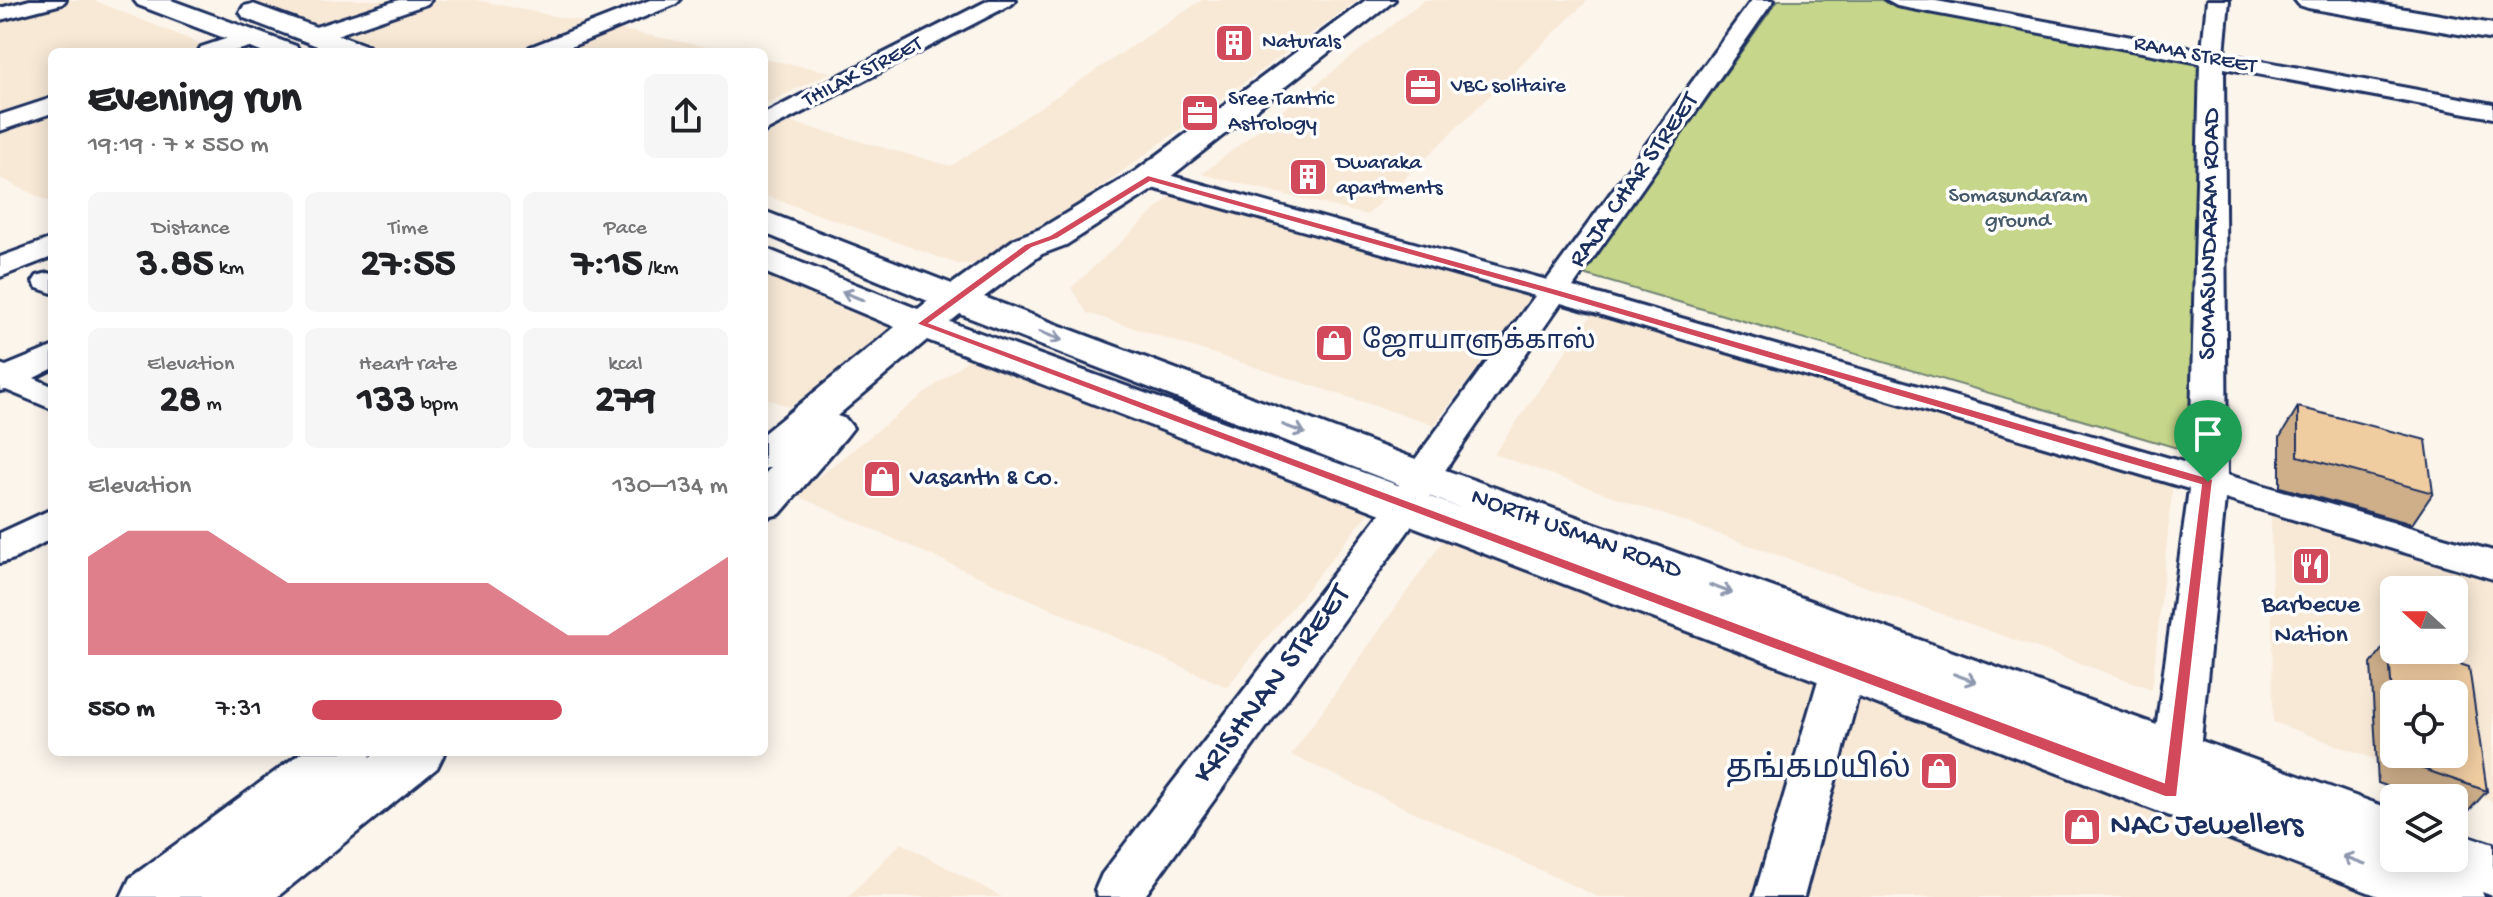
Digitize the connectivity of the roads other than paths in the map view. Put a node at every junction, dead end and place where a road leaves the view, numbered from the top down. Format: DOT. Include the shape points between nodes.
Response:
graph roads {
  1 [pos="55,0"];
  2 [pos="147,0"];
  3 [pos="221,0"];
  4 [pos="420,0"];
  5 [pos="669,0"];
  6 [pos="1382,0"];
  7 [pos="1763,0"];
  8 [pos="1897,0"];
  9 [pos="2218,0"];
  10 [pos="2308,0"];
  11 [pos="995,1"];
  12 [pos="0,14"];
  13 [pos="2493,32"];
  14 [pos="314,35"];
  15 [pos="253,37"];
  16 [pos="221,48"];
  17 [pos="277,48"];
  18 [pos="348,48"];
  19 [pos="548,48"];
  20 [pos="2212,60"];
  21 [pos="48,106"];
  22 [pos="2493,111"];
  23 [pos="768,122"];
  24 [pos="0,123"];
  25 [pos="1148,178"];
  26 [pos="768,223"];
  27 [pos="48,249"];
  28 [pos="768,260"];
  29 [pos="0,268"];
  30 [pos="1556,292"];
  31 [pos="950,316"];
  32 [pos="48,359"];
  33 [pos="2,377"];
  34 [pos="48,397"];
  35 [pos="836,408"];
  36 [pos="768,443"];
  37 [pos="768,452"];
  38 [pos="768,477"];
  39 [pos="2208,482"];
  40 [pos="1413,492"];
  41 [pos="768,498"];
  42 [pos="48,524"];
  43 [pos="0,550"];
  44 [pos="2493,565"];
  45 [pos="1843,670"];
  46 [pos="339,756"];
  47 [pos="371,756"];
  48 [pos="412,756"];
  49 [pos="445,756"];
  50 [pos="2174,773"];
  51 [pos="2380,831"];
  52 [pos="2493,870"];
  53 [pos="2439,884"];
  54 [pos="1120,890"];
  55 [pos="152,897"];
  56 [pos="185,897"];
  57 [pos="231,897"];
  58 [pos="265,897"];
  59 [pos="1779,897"];
  1 -- 12 [label="street"];
  2 -- 15 [label="main road"];
  3 -- 14 [label="main road"];
  4 -- 14 [label="street"];
  5 -- 19 [label="street"];
  6 -- 25 [label="main road"];
  7 -- 30 [label="street, RAJA CHAR STREET"];
  8 -- 20 [label="street, RAMA STREET"];
  9 -- 20 [label="street, SOMASUNDARAM ROAD"];
  10 -- 13 [label="main road"];
  11 -- 23 [label="street, THILAK STREET"];
  14 -- 18 [label="main road"];
  15 -- 16 [label="street"];
  15 -- 17 [label="main road"];
  20 -- 22 [label="street, RAMA STREET"];
  20 -- 39 [label="street, SOMASUNDARAM ROAD"];
  21 -- 24 [label="street"];
  25 -- 30 [label="street"];
  25 -- 31 [label="main road" via="1053,237 1029,246"];
  26 -- 31 [label="main road, NORTH USMAN ROAD"];
  27 -- 29 [label="street"];
  31 -- 28 [label="main road, NORTH USMAN ROAD, one-way"];
  30 -- 39 [label="street"];
  30 -- 40 [label="street, RAJA CHAR STREET"];
  31 -- 35 [label="main road"];
  31 -- 40 [label="main road, NORTH USMAN ROAD"];
  32 -- 33 [label="street"];
  33 -- 34 [label="street"];
  35 -- 36 [label="main road"];
  35 -- 37 [label="main road"];
  35 -- 38 [label="main road"];
  35 -- 41 [label="main road"];
  39 -- 44 [label="street"];
  39 -- 50 [label="street, SOMASUNDARAM ROAD"];
  40 -- 45 [label="main road, NORTH USMAN ROAD"];
  40 -- 50 [label="main road, NORTH USMAN ROAD, one-way" via="1834,631"];
  40 -- 54 [label="street, KRISHNAN STREET"];
  42 -- 43 [label="street"];
  45 -- 50 [label="main road, NORTH USMAN ROAD"];
  45 -- 59 [label="street"];
  46 -- 55 [label="main road"];
  47 -- 56 [label="main road"];
  48 -- 57 [label="main road"];
  49 -- 58 [label="main road"];
  50 -- 51 [label="main road, NORTH USMAN ROAD"];
  53 -- 50 [label="main road, NORTH USMAN ROAD, one-way"];
  52 -- 53 [label="main road, NORTH USMAN ROAD"];
}
